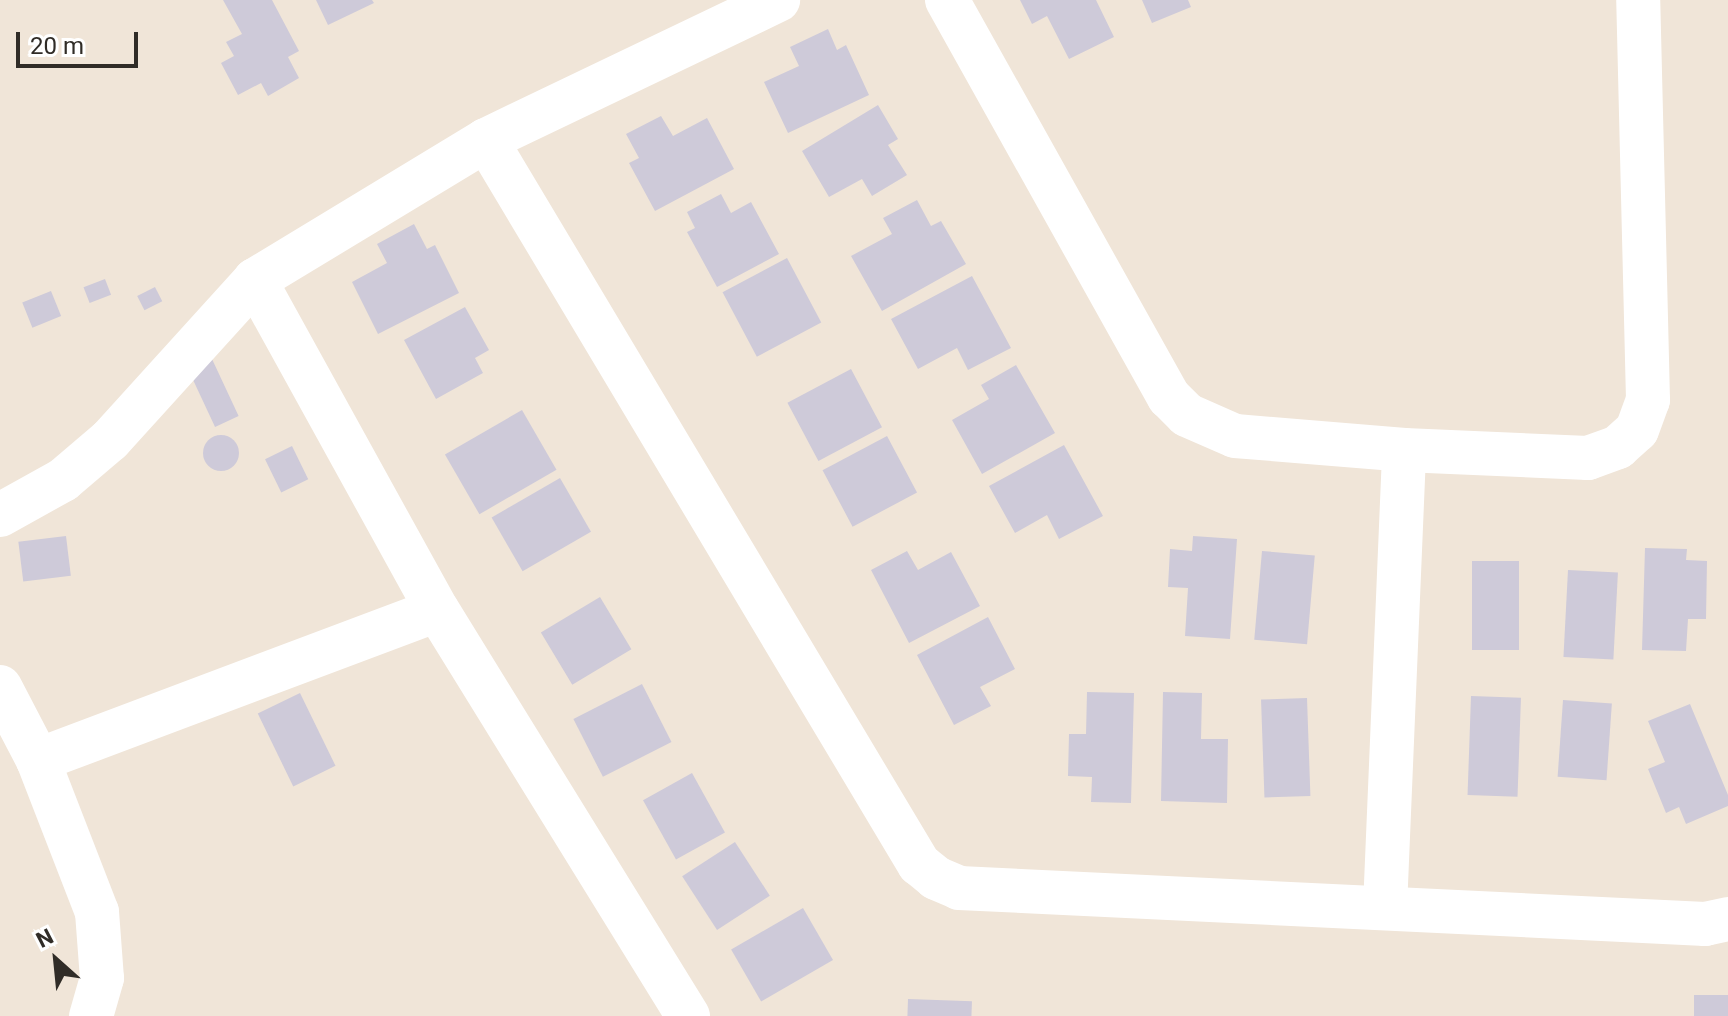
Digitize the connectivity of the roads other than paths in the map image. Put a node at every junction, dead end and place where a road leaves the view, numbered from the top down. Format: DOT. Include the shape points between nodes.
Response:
graph roads {
  1 [pos="778,0"];
  2 [pos="947,0"];
  3 [pos="1638,0"];
  4 [pos="486,140"];
  5 [pos="255,280"];
  6 [pos="1404,450"];
  7 [pos="0,515"];
  8 [pos="437,610"];
  9 [pos="0,687"];
  10 [pos="38,760"];
  11 [pos="1385,908"];
  12 [pos="1728,919"];
  13 [pos="91,1016"];
  14 [pos="688,1016"];
  1 -- 4 [label="street"];
  2 -- 6 [label="street" via="1169,397 1187,415 1235,436"];
  3 -- 6 [label="street" via="1648,400 1637,430 1618,447 1588,458"];
  4 -- 5 [label="street"];
  4 -- 11 [label="street" via="927,871 959,888"];
  5 -- 7 [label="street" via="110,440 63,480"];
  5 -- 8 [label="street"];
  6 -- 11 [label="street"];
  8 -- 10 [label="street"];
  8 -- 14 [label="street"];
  9 -- 10 [label="street"];
  10 -- 13 [label="street" via="97,912 102,978"];
  11 -- 12 [label="street" via="1705,924"];
}
